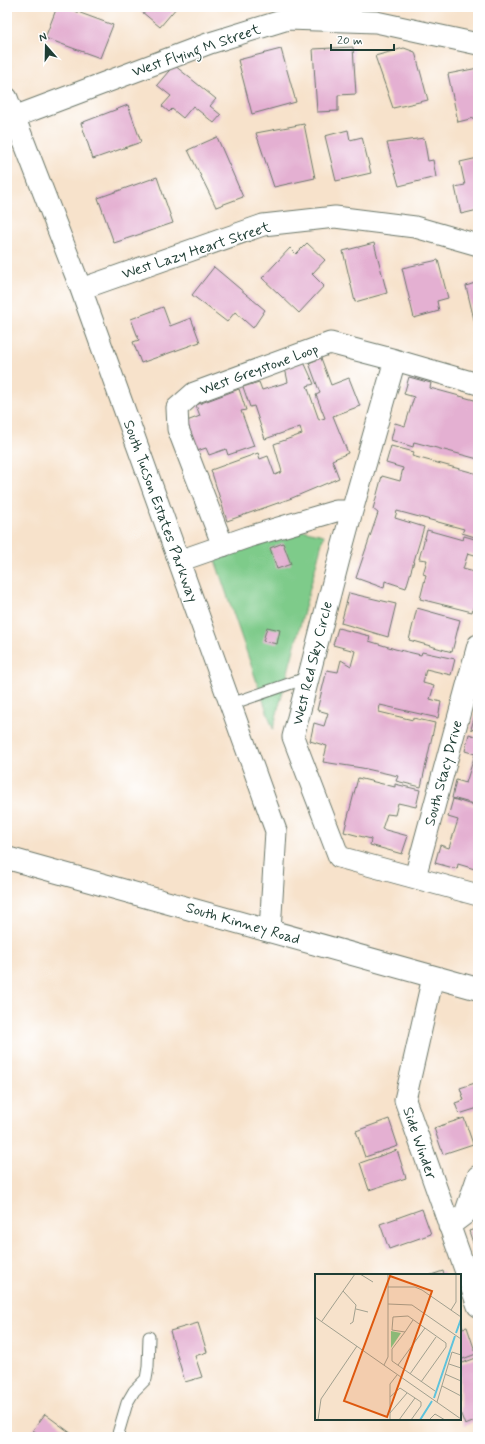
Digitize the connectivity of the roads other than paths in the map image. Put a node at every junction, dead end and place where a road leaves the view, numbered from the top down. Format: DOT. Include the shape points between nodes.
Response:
graph roads {
  1 [pos="478,44"];
  2 [pos="10,107"];
  3 [pos="478,245"];
  4 [pos="81,289"];
  5 [pos="395,360"];
  6 [pos="478,384"];
  7 [pos="352,511"];
  8 [pos="223,546"];
  9 [pos="179,561"];
  10 [pos="478,645"];
  11 [pos="309,677"];
  12 [pos="231,704"];
  13 [pos="7,858"];
  14 [pos="415,877"];
  15 [pos="478,895"];
  16 [pos="270,931"];
  17 [pos="433,977"];
  18 [pos="478,989"];
  19 [pos="478,1176"];
  20 [pos="449,1226"];
  21 [pos="478,1306"];
  22 [pos="149,1337"];
  23 [pos="117,1437"];
  1 -- 2 [label="street, West Flying M Street" via="376,22 288,19"];
  2 -- 4 [label="street, South Tucson Estates Parkway"];
  3 -- 4 [label="street, West Lazy Heart Street" via="415,228 335,217 263,225"];
  4 -- 9 [label="street, South Tucson Estates Parkway"];
  5 -- 6 [label="street"];
  5 -- 7 [label="street, West Red Sky Circle"];
  5 -- 8 [label="street, West Greystone Loop" via="330,343 194,393 177,408 178,428"];
  7 -- 8 [label="street" via="336,511"];
  7 -- 11 [label="street, West Red Sky Circle"];
  8 -- 9 [label="street"];
  9 -- 12 [label="street, South Tucson Estates Parkway"];
  10 -- 14 [label="street, South Stacy Drive"];
  11 -- 12 [label="lane"];
  11 -- 14 [label="street, West Red Sky Circle" via="293,737 338,857"];
  12 -- 16 [label="street, South Tucson Estates Parkway" via="276,832"];
  13 -- 16 [label="main road, South Kinney Road"];
  14 -- 15 [label="street, West Red Sky Circle"];
  16 -- 17 [label="main road, South Kinney Road"];
  17 -- 18 [label="main road, South Kinney Road"];
  17 -- 20 [label="street, Side Winder" via="405,1100"];
  19 -- 20 [label="street" via="465,1214"];
  20 -- 21 [label="street, Side Winder"];
  22 -- 23 [label="lane" via="146,1379 127,1403"];
}
